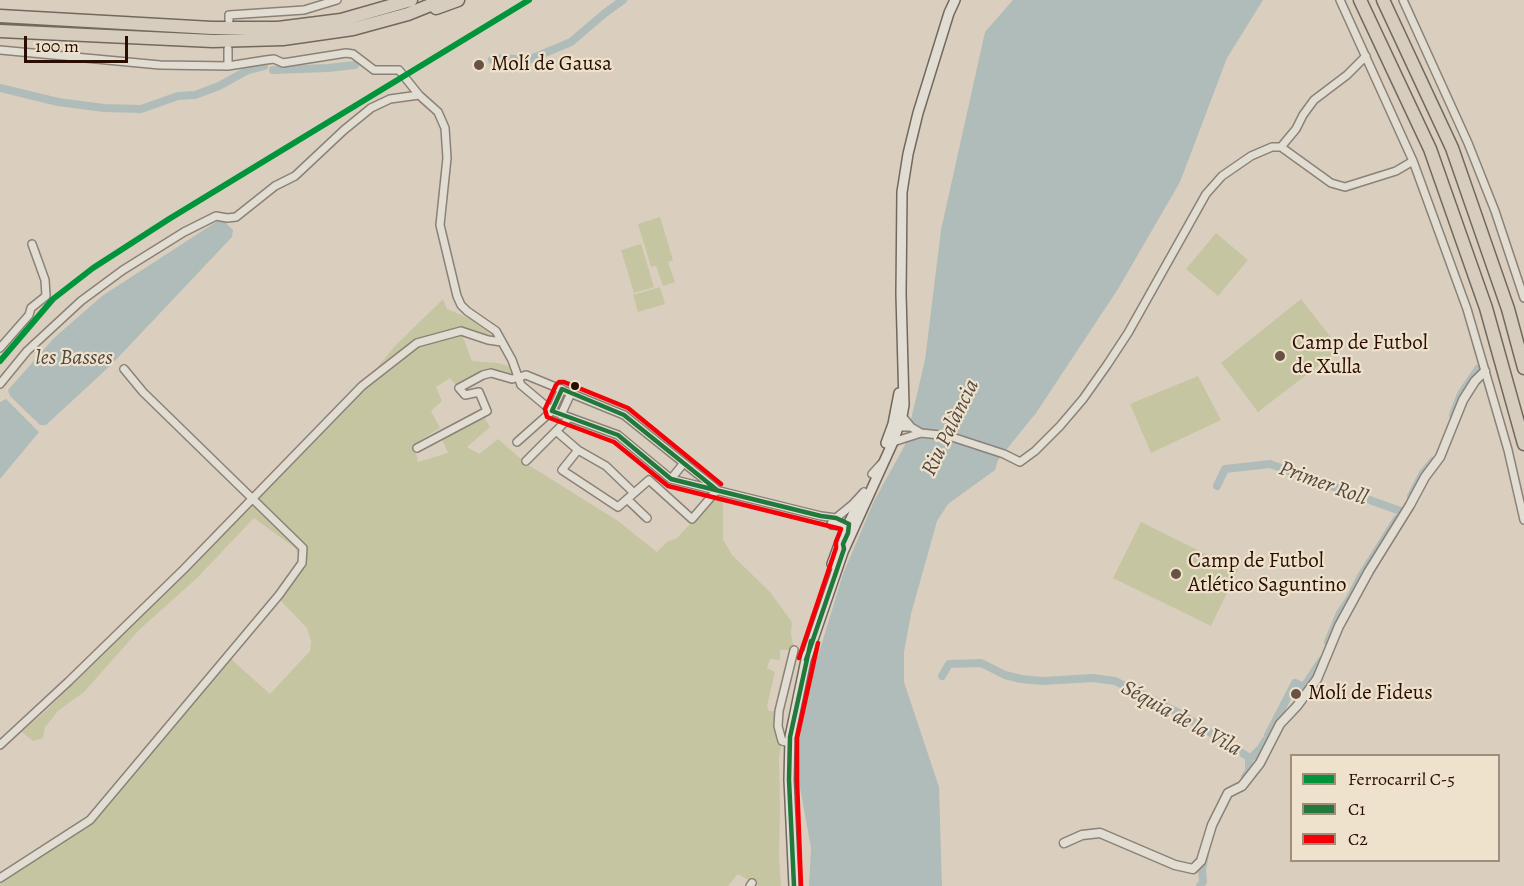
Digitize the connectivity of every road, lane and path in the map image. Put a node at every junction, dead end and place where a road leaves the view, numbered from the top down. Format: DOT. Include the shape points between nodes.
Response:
graph roads {
  1 [pos="337,0"];
  2 [pos="411,0"];
  3 [pos="443,0"];
  4 [pos="458,0"];
  5 [pos="956,0"];
  6 [pos="1340,0"];
  7 [pos="1360,0"];
  8 [pos="1383,0"];
  9 [pos="1403,0"];
  10 [pos="408,14"];
  11 [pos="0,16"];
  12 [pos="229,20"];
  13 [pos="0,31"];
  14 [pos="228,49"];
  15 [pos="0,50"];
  16 [pos="1366,56"];
  17 [pos="228,66"];
  18 [pos="419,95"];
  19 [pos="1281,147"];
  20 [pos="1413,161"];
  21 [pos="32,244"];
  22 [pos="1524,298"];
  23 [pos="502,342"];
  24 [pos="0,348"];
  25 [pos="1524,368"];
  26 [pos="124,369"];
  27 [pos="1485,371"];
  28 [pos="902,373"];
  29 [pos="518,377"];
  30 [pos="0,384"];
  31 [pos="562,389"];
  32 [pos="571,393"];
  33 [pos="898,402"];
  34 [pos="552,411"];
  35 [pos="565,416"];
  36 [pos="902,416"];
  37 [pos="899,427"];
  38 [pos="911,427"];
  39 [pos="556,431"];
  40 [pos="921,433"];
  41 [pos="909,436"];
  42 [pos="517,442"];
  43 [pos="893,442"];
  44 [pos="1524,444"];
  45 [pos="417,448"];
  46 [pos="578,450"];
  47 [pos="526,461"];
  48 [pos="683,464"];
  49 [pos="872,474"];
  50 [pos="671,479"];
  51 [pos="873,486"];
  52 [pos="717,490"];
  53 [pos="864,492"];
  54 [pos="634,493"];
  55 [pos="252,499"];
  56 [pos="627,499"];
  57 [pos="647,518"];
  58 [pos="1524,520"];
  59 [pos="834,521"];
  60 [pos="849,524"];
  61 [pos="842,546"];
  62 [pos="794,650"];
  63 [pos="790,743"];
  64 [pos="0,745"];
  65 [pos="1064,843"];
  66 [pos="0,878"];
  67 [pos="794,886"];
  1 -- 12 [label="street" via="304,10 229,15"];
  2 -- 11 [label="highway" via="340,20 278,28"];
  3 -- 10 [label="highway"];
  4 -- 10 [label="highway"];
  5 -- 28 [label="main road" via="918,113 902,192"];
  6 -- 16 [label="street"];
  7 -- 44 [label="highway" via="1434,160 1486,308"];
  8 -- 25 [label="highway" via="1452,148 1508,309"];
  9 -- 22 [label="street" via="1468,143"];
  10 -- 13 [label="highway" via="353,29 283,39 213,41"];
  14 -- 17 [label="street"];
  15 -- 17 [label="street" via="160,65"];
  16 -- 19 [label="street" via="1314,100"];
  16 -- 20 [label="street"];
  17 -- 18 [label="street" via="353,54 374,70 399,70"];
  18 -- 23 [label="street" via="438,112 447,137 440,225 457,296 467,312 496,331"];
  18 -- 30 [label="street" via="390,99 371,108 295,176 275,186 236,217 216,216 123,270 81,301 27,351"];
  19 -- 20 [label="street" via="1339,186 1395,171"];
  19 -- 40 [label="street" via="1251,156 1222,176 1206,194 1107,365 1065,421 1028,456 1020,462 949,436"];
  20 -- 27 [label="street" via="1467,309"];
  21 -- 24 [label="street" via="45,280 46,296 31,308"];
  23 -- 29 [label="street"];
  23 -- 55 [label="street" via="461,331 417,344 362,386"];
  26 -- 55 [label="street"];
  27 -- 58 [label="street"];
  27 -- 65 [label="street" via="1463,400 1440,457 1339,626 1317,679 1280,724 1260,763 1242,786 1228,793 1212,825 1201,861 1193,869 1175,865 1100,833"];
  28 -- 33 [label="main road"];
  28 -- 36 [label="main road"];
  29 -- 31 [label="street" via="526,375"];
  29 -- 34 [label="street" via="521,385"];
  29 -- 45 [label="street" via="492,373 459,388 465,395 479,392 487,411"];
  31 -- 32 [label="street"];
  31 -- 34 [label="street"];
  32 -- 35 [label="street"];
  32 -- 48 [label="street" via="624,415"];
  33 -- 37 [label="street"];
  33 -- 49 [label="main road" via="888,440"];
  34 -- 35 [label="street"];
  34 -- 42 [label="street"];
  35 -- 39 [label="street"];
  35 -- 50 [label="street" via="618,435"];
  36 -- 37 [label="main road"];
  36 -- 38 [label="street"];
  37 -- 38 [label="street"];
  37 -- 41 [label="street"];
  37 -- 43 [label="main road"];
  37 -- 49 [label="street"];
  38 -- 40 [label="street"];
  39 -- 46 [label="street"];
  39 -- 47 [label="street"];
  40 -- 41 [label="street"];
  41 -- 43 [label="street"];
  43 -- 51 [label="main road"];
  46 -- 54 [label="street" via="606,466"];
  46 -- 56 [label="street" via="562,470 618,507"];
  48 -- 50 [label="street"];
  48 -- 52 [label="street"];
  49 -- 53 [label="main road"];
  50 -- 52 [label="street"];
  51 -- 60 [label="main road"];
  51 -- 61 [label="main road"];
  52 -- 54 [label="street" via="692,519 649,480"];
  52 -- 59 [label="street"];
  53 -- 59 [label="street"];
  53 -- 60 [label="main road"];
  54 -- 56 [label="street"];
  55 -- 64 [label="street"];
  55 -- 66 [label="street" via="303,548 302,563 90,820"];
  56 -- 57 [label="street"];
  59 -- 60 [label="main road"];
  59 -- 61 [label="street"];
  60 -- 61 [label="main road"];
  61 -- 63 [label="main road" via="806,660"];
  62 -- 63 [label="street" via="778,726 782,741"];
  63 -- 67 [label="main road"];
}
